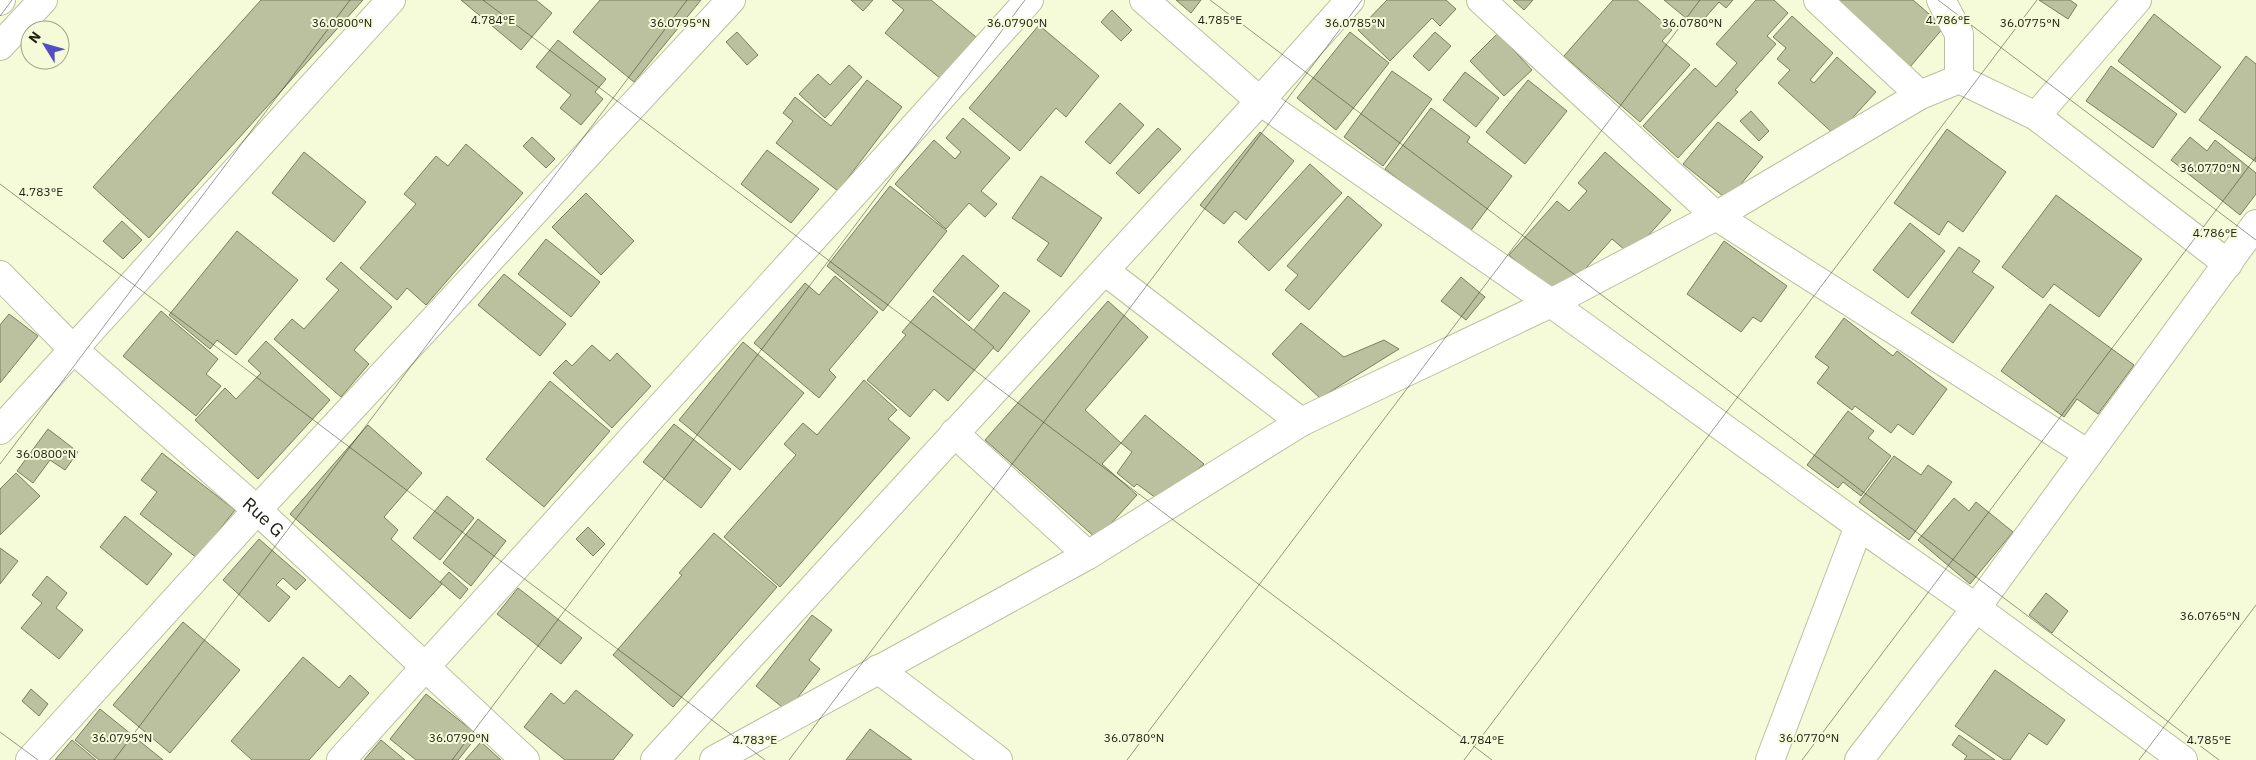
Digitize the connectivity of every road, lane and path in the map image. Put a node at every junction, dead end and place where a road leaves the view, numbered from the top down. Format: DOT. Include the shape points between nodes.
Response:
graph roads {
  1 [pos="43,0"];
  2 [pos="391,0"];
  3 [pos="731,0"];
  4 [pos="1029,0"];
  5 [pos="1144,0"];
  6 [pos="1350,0"];
  7 [pos="1481,0"];
  8 [pos="1818,0"];
  9 [pos="1941,0"];
  10 [pos="2137,0"];
  11 [pos="0,46"];
  12 [pos="1959,79"];
  13 [pos="1920,95"];
  14 [pos="1260,101"];
  15 [pos="2036,116"];
  16 [pos="1716,216"];
  17 [pos="2256,224"];
  18 [pos="2228,264"];
  19 [pos="1105,271"];
  20 [pos="0,275"];
  21 [pos="1551,303"];
  22 [pos="74,350"];
  23 [pos="1301,422"];
  24 [pos="0,430"];
  25 [pos="954,433"];
  26 [pos="2088,454"];
  27 [pos="257,510"];
  28 [pos="1859,526"];
  29 [pos="1088,555"];
  30 [pos="1976,608"];
  31 [pos="426,669"];
  32 [pos="878,669"];
  33 [pos="2154,752"];
  34 [pos="30,760"];
  35 [pos="341,760"];
  36 [pos="525,760"];
  37 [pos="656,760"];
  38 [pos="714,760"];
  39 [pos="998,760"];
  40 [pos="1770,760"];
  41 [pos="1859,760"];
  42 [pos="2183,760"];
  1 -- 11 [label="street"];
  2 -- 22 [label="street"];
  3 -- 27 [label="street"];
  4 -- 31 [label="street"];
  5 -- 14 [label="street"];
  6 -- 14 [label="street"];
  7 -- 16 [label="street"];
  8 -- 13 [label="street"];
  9 -- 12 [label="street" via="1960,34"];
  10 -- 15 [label="street"];
  12 -- 13 [label="street"];
  12 -- 15 [label="street"];
  13 -- 16 [label="street"];
  14 -- 19 [label="street"];
  14 -- 21 [label="street"];
  15 -- 18 [label="street"];
  16 -- 21 [label="street"];
  16 -- 26 [label="street"];
  17 -- 18 [label="street"];
  18 -- 26 [label="street"];
  19 -- 23 [label="street"];
  19 -- 25 [label="street"];
  20 -- 22 [label="street, Rue G"];
  21 -- 23 [label="street"];
  21 -- 28 [label="street"];
  22 -- 24 [label="street"];
  22 -- 27 [label="street, Rue G"];
  23 -- 29 [label="street"];
  25 -- 29 [label="street"];
  25 -- 37 [label="street"];
  26 -- 30 [label="street"];
  27 -- 31 [label="street, Rue G"];
  27 -- 34 [label="street"];
  28 -- 30 [label="street"];
  28 -- 40 [label="street"];
  29 -- 32 [label="street"];
  30 -- 33 [label="street"];
  30 -- 41 [label="street"];
  31 -- 35 [label="street"];
  31 -- 36 [label="street, Rue G"];
  32 -- 38 [label="street"];
  32 -- 39 [label="street"];
  33 -- 42 [label="street"];
}
